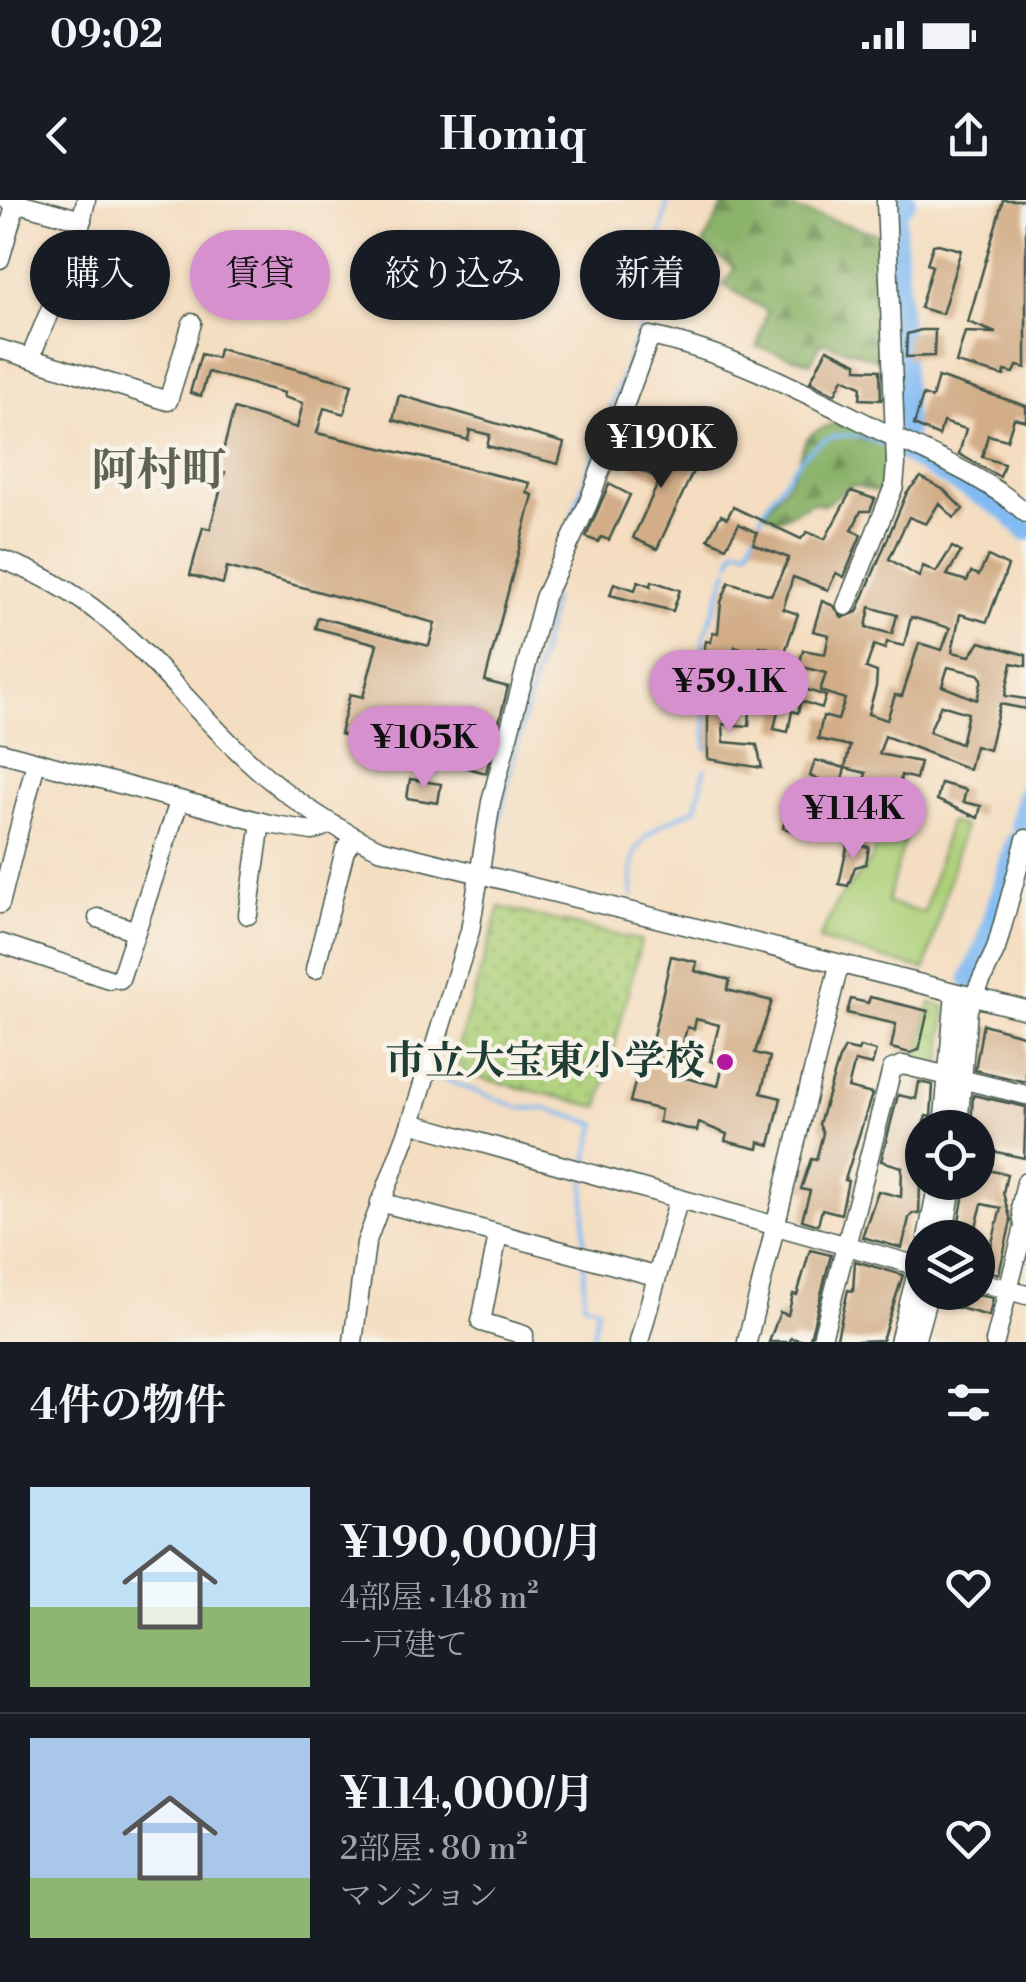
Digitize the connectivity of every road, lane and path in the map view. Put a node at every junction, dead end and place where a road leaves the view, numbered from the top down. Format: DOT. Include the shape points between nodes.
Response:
graph roads {
  1 [pos="86,200"];
  2 [pos="886,200"];
  3 [pos="12,201"];
  4 [pos="82,220"];
  5 [pos="0,260"];
  6 [pos="192,322"];
  7 [pos="0,348"];
  8 [pos="30,358"];
  9 [pos="894,437"];
  10 [pos="1026,513"];
  11 [pos="0,560"];
  12 [pos="846,606"];
  13 [pos="0,752"];
  14 [pos="36,762"];
  15 [pos="179,802"];
  16 [pos="261,822"];
  17 [pos="328,825"];
  18 [pos="354,837"];
  19 [pos="1026,839"];
  20 [pos="482,876"];
  21 [pos="2,892"];
  22 [pos="248,916"];
  23 [pos="98,918"];
  24 [pos="136,931"];
  25 [pos="0,942"];
  26 [pos="839,965"];
  27 [pos="315,969"];
  28 [pos="955,993"];
  29 [pos="974,996"];
  30 [pos="1026,1010"];
  31 [pos="954,1077"];
  32 [pos="1026,1095"];
  33 [pos="947,1110"];
  34 [pos="957,1110"];
  35 [pos="411,1123"];
  36 [pos="1026,1182"];
  37 [pos="678,1201"];
  38 [pos="380,1202"];
  39 [pos="775,1229"];
  40 [pos="498,1235"];
  41 [pos="844,1247"];
  42 [pos="905,1259"];
  43 [pos="655,1276"];
  44 [pos="1017,1292"];
  45 [pos="908,1310"];
  46 [pos="924,1310"];
  47 [pos="353,1342"];
  48 [pos="523,1342"];
  49 [pos="639,1342"];
  50 [pos="746,1342"];
  51 [pos="820,1342"];
  52 [pos="899,1342"];
  53 [pos="915,1342"];
  54 [pos="996,1342"];
  1 -- 4 [label="street"];
  2 -- 9 [label="street"];
  3 -- 4 [label="street"];
  3 -- 5 [label="street"];
  4 -- 8 [label="street"];
  6 -- 8 [label="street" via="168,401"];
  7 -- 8 [label="street"];
  9 -- 10 [label="street"];
  9 -- 12 [label="street" via="894,486"];
  9 -- 20 [label="street" via="737,360 650,336 551,578 491,802"];
  11 -- 17 [label="street" via="44,575 127,633 251,764"];
  13 -- 14 [label="street"];
  14 -- 15 [label="street"];
  14 -- 21 [label="street"];
  15 -- 16 [label="street"];
  15 -- 24 [label="street"];
  16 -- 17 [label="street" via="312,831"];
  16 -- 22 [label="street"];
  17 -- 18 [label="street"];
  18 -- 20 [label="street"];
  18 -- 27 [label="street" via="344,850"];
  19 -- 29 [label="street" via="996,949"];
  20 -- 26 [label="street"];
  20 -- 35 [label="street"];
  23 -- 24 [label="street"];
  24 -- 25 [label="street" via="115,979"];
  26 -- 28 [label="street"];
  26 -- 39 [label="street"];
  28 -- 29 [label="street"];
  28 -- 31 [label="street"];
  29 -- 30 [label="street"];
  29 -- 31 [label="street"];
  31 -- 32 [label="street"];
  31 -- 33 [label="street"];
  31 -- 34 [label="street"];
  31 -- 41 [label="street" via="903,1065 892,1069"];
  35 -- 37 [label="street"];
  35 -- 38 [label="street"];
  36 -- 44 [label="street"];
  37 -- 39 [label="street"];
  37 -- 43 [label="street"];
  38 -- 40 [label="street"];
  38 -- 47 [label="street" via="358,1285"];
  39 -- 41 [label="street"];
  39 -- 50 [label="street"];
  40 -- 43 [label="street"];
  40 -- 48 [label="street" via="480,1322 524,1335"];
  41 -- 42 [label="street"];
  41 -- 51 [label="street"];
  43 -- 49 [label="street"];
  44 -- 54 [label="street"];
  45 -- 52 [label="street"];
  46 -- 53 [label="street"];
}
